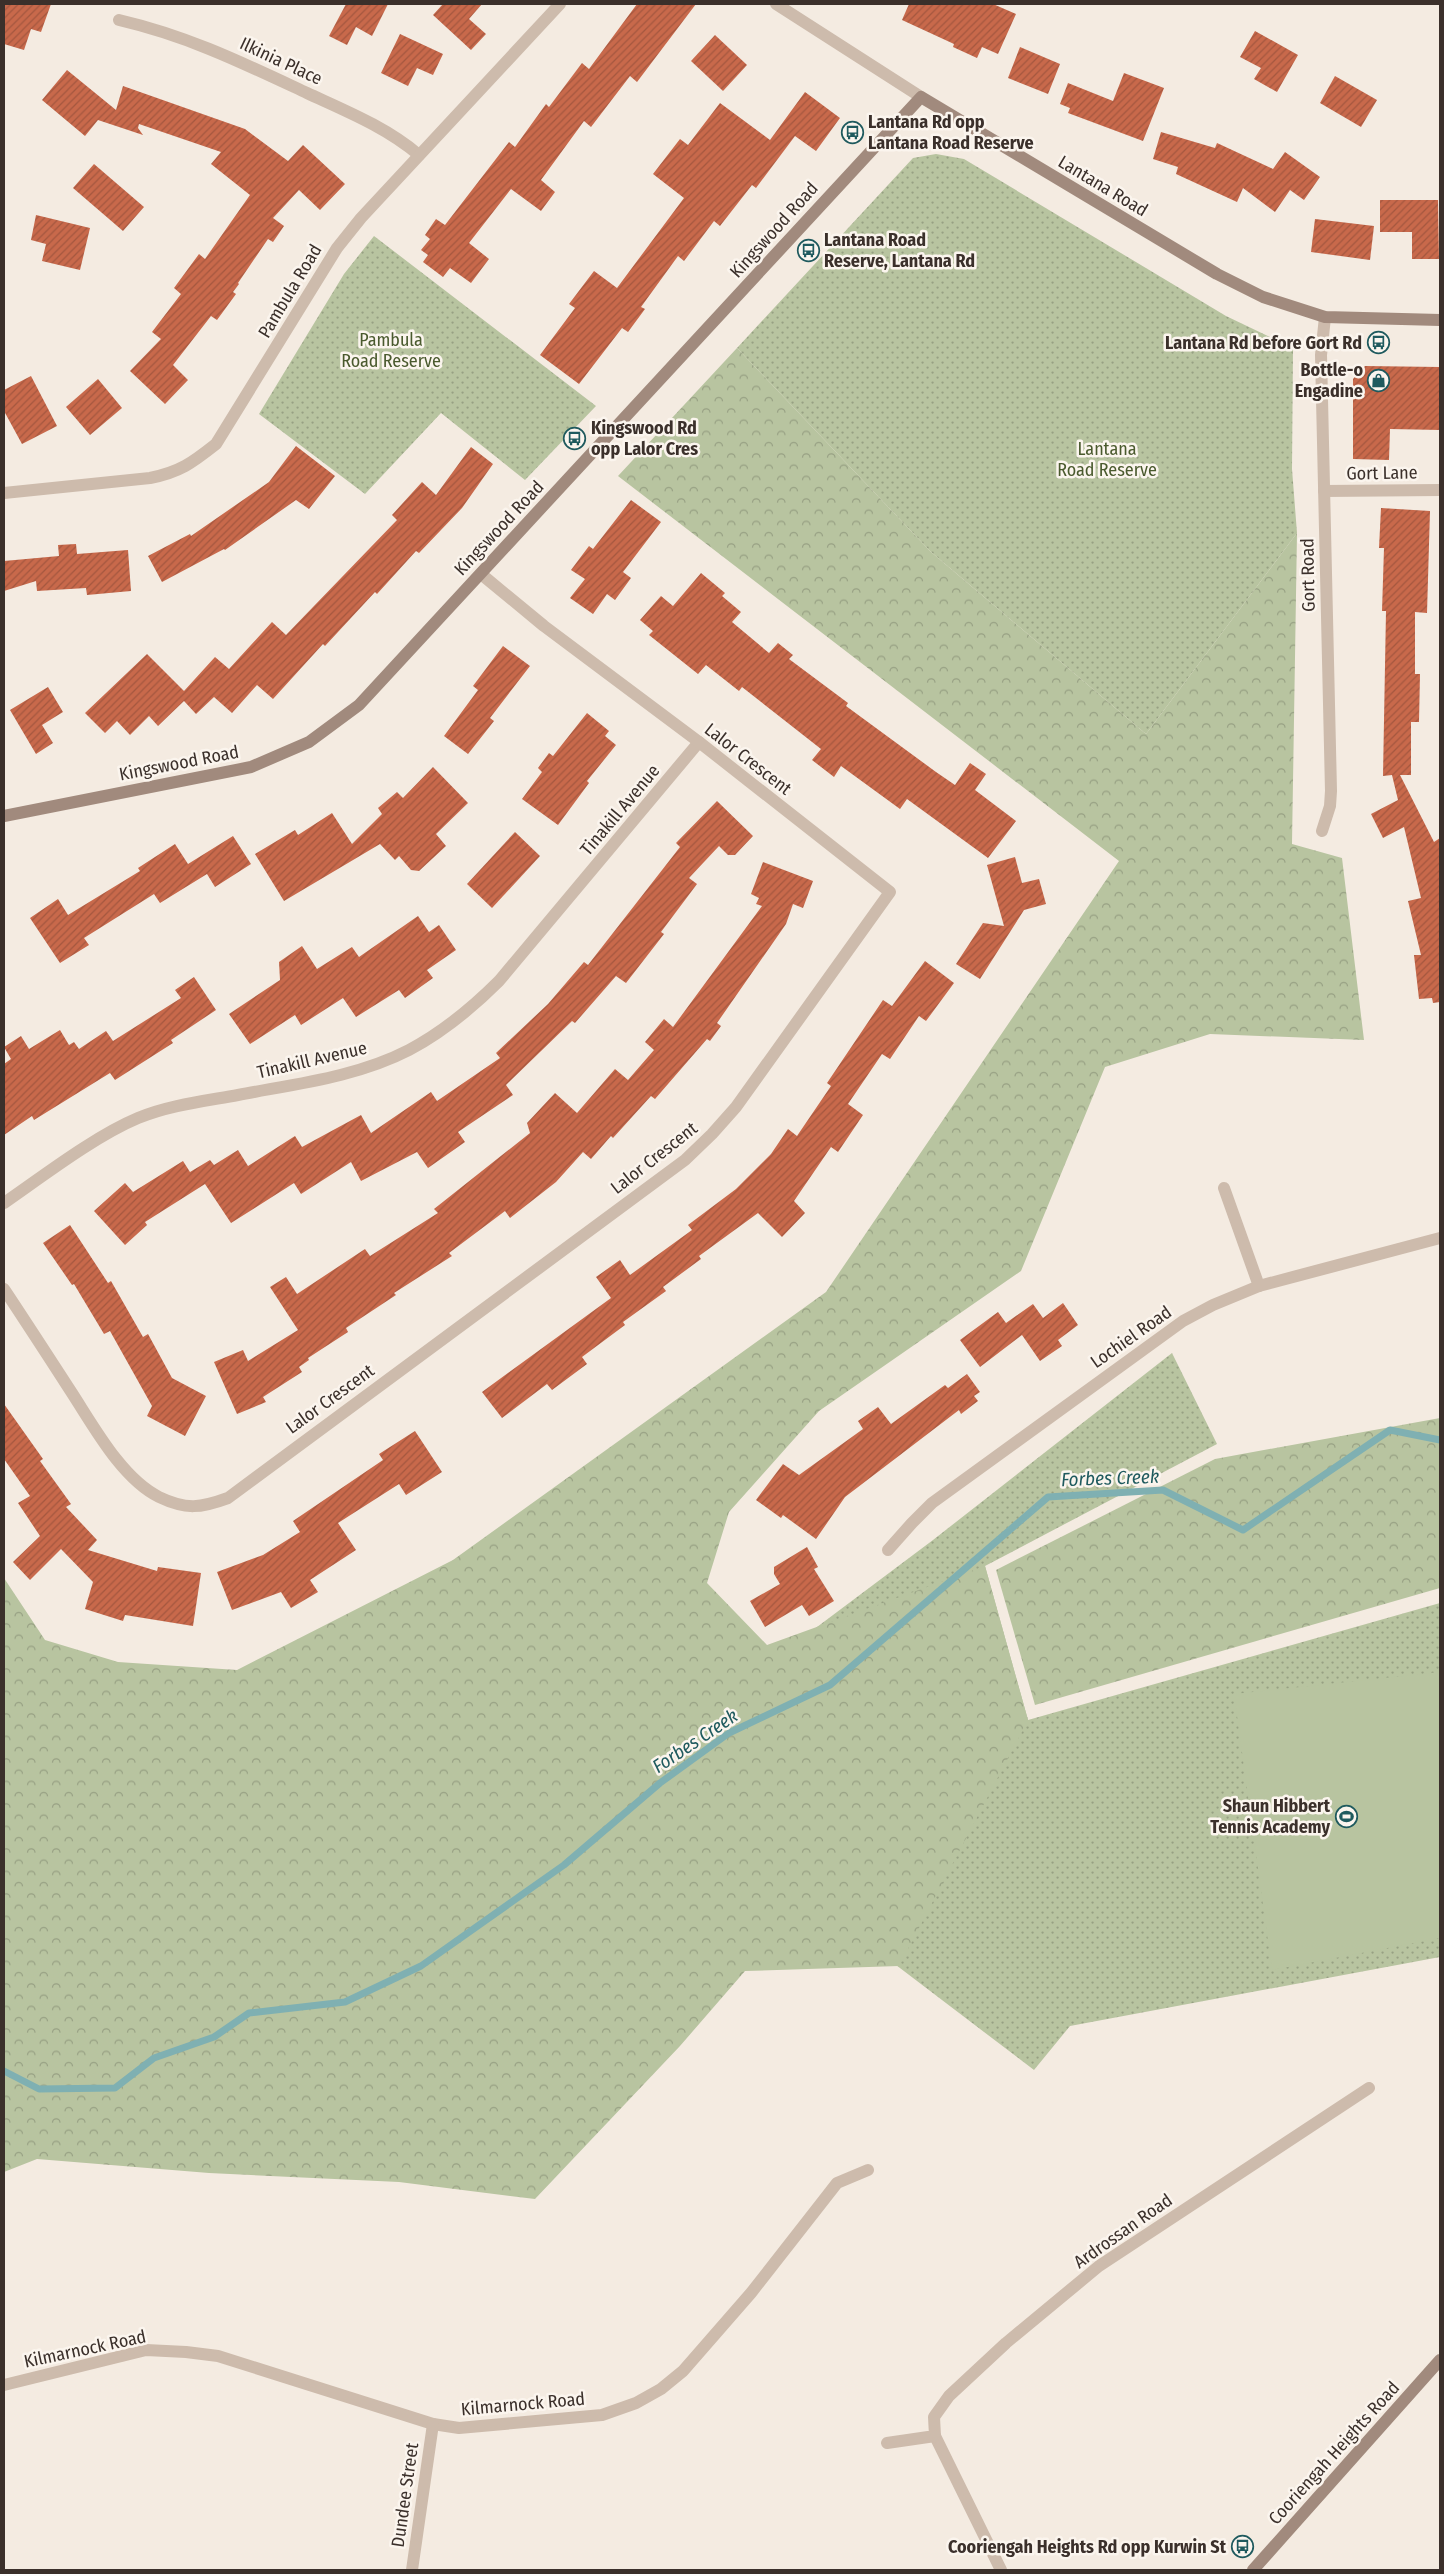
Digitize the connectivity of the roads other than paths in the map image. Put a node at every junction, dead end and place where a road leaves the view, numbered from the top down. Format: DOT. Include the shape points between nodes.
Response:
graph roads {
  1 [pos="560,4"];
  2 [pos="776,4"];
  3 [pos="119,20"];
  4 [pos="921,97"];
  5 [pos="419,155"];
  6 [pos="1325,317"];
  7 [pos="1440,320"];
  8 [pos="1440,490"];
  9 [pos="1324,491"];
  10 [pos="4,493"];
  11 [pos="481,574"];
  12 [pos="699,742"];
  13 [pos="4,816"];
  14 [pos="1322,831"];
  15 [pos="1224,1188"];
  16 [pos="4,1203"];
  17 [pos="1440,1238"];
  18 [pos="1259,1286"];
  19 [pos="4,1288"];
  20 [pos="888,1550"];
  21 [pos="1369,2088"];
  22 [pos="868,2170"];
  23 [pos="1440,2360"];
  24 [pos="4,2385"];
  25 [pos="433,2424"];
  26 [pos="935,2436"];
  27 [pos="887,2443"];
  28 [pos="412,2570"];
  29 [pos="1001,2570"];
  30 [pos="1253,2570"];
  1 -- 5 [label="street, Pambula Road"];
  2 -- 4 [label="street, Lantana Road"];
  3 -- 5 [label="street, Ilkinia Place" via="162,30 207,46 366,120 404,142"];
  4 -- 6 [label="street, Lantana Road" via="1217,274 1264,297"];
  4 -- 11 [label="street, Kingswood Road"];
  5 -- 10 [label="street, Pambula Road" via="337,248 216,444 173,474"];
  6 -- 7 [label="street, Lantana Road"];
  6 -- 9 [label="street, Gort Road" via="1321,355"];
  8 -- 9 [label="street, Gort Lane"];
  9 -- 14 [label="street, Gort Road" via="1331,791"];
  11 -- 12 [label="street, Lalor Crescent" via="544,626"];
  11 -- 13 [label="street, Kingswood Road" via="359,704 309,742 243,769"];
  12 -- 16 [label="street, Tinakill Avenue" via="499,981 474,1006 441,1030 409,1050 328,1078 171,1108 138,1118 43,1175"];
  12 -- 19 [label="street, Lalor Crescent" via="890,892 736,1107 684,1160 228,1498 195,1507 158,1496 141,1485 123,1466"];
  15 -- 18 [label="street"];
  17 -- 18 [label="street, Lochiel Road"];
  18 -- 20 [label="street, Lochiel Road" via="1214,1305 1160,1336 932,1503"];
  21 -- 26 [label="street, Ardrossan Road" via="1100,2266 1006,2343 950,2396 934,2417"];
  22 -- 25 [label="street, Kilmarnock Road" via="838,2183 751,2293 683,2371 661,2389 636,2403 602,2414 459,2428"];
  23 -- 30 [label="street, Cooriengah Heights Road"];
  24 -- 25 [label="street, Kilmarnock Road" via="146,2350 186,2352 218,2356"];
  25 -- 28 [label="street, Dundee Street"];
  26 -- 27 [label="street"];
  26 -- 29 [label="street"];
}
